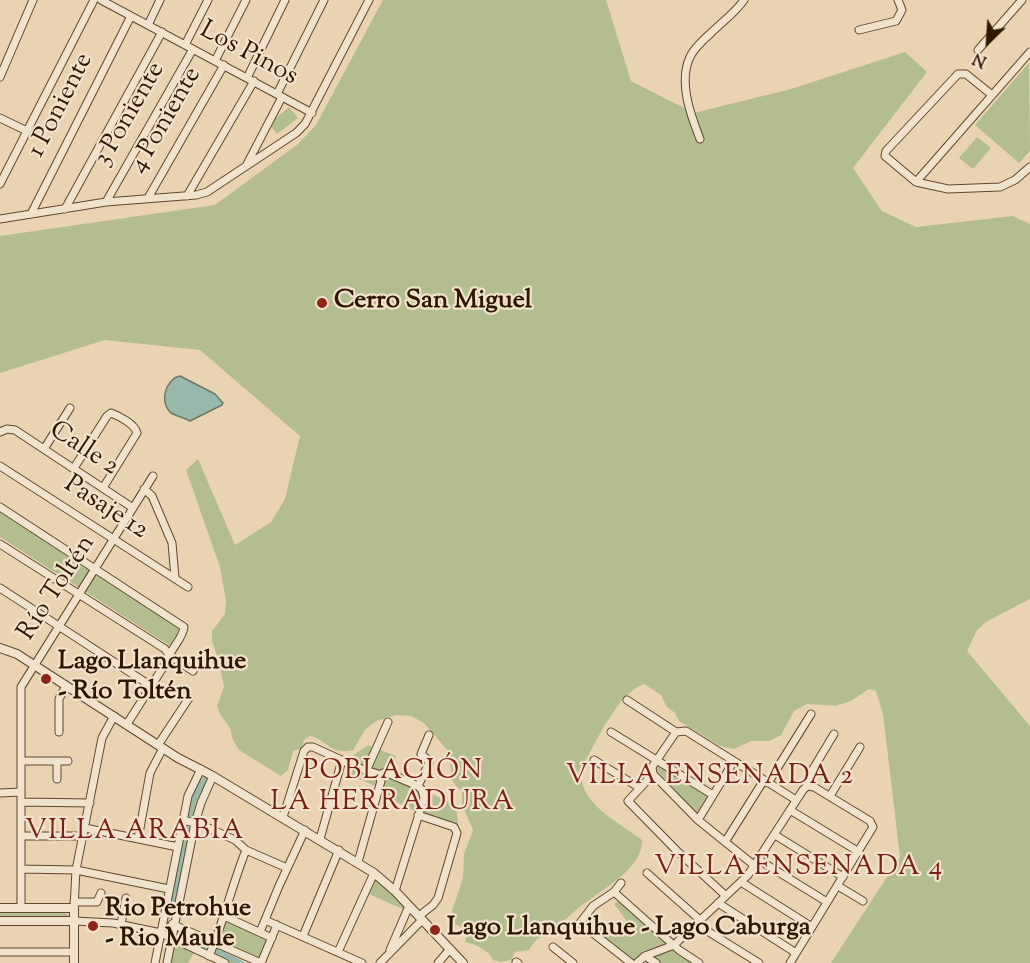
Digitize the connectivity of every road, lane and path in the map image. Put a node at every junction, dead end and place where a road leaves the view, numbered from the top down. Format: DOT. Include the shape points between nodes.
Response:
graph roads {
  1 [pos="33,0"];
  2 [pos="94,0"];
  3 [pos="101,0"];
  4 [pos="160,0"];
  5 [pos="208,0"];
  6 [pos="246,0"];
  7 [pos="285,0"];
  8 [pos="324,0"];
  9 [pos="369,0"];
  10 [pos="744,0"];
  11 [pos="898,0"];
  12 [pos="1022,0"];
  13 [pos="131,16"];
  14 [pos="148,25"];
  15 [pos="859,30"];
  16 [pos="162,32"];
  17 [pos="185,45"];
  18 [pos="193,49"];
  19 [pos="978,50"];
  20 [pos="1030,52"];
  21 [pos="215,61"];
  22 [pos="224,65"];
  23 [pos="0,77"];
  24 [pos="250,80"];
  25 [pos="280,95"];
  26 [pos="992,95"];
  27 [pos="312,113"];
  28 [pos="0,118"];
  29 [pos="27,131"];
  30 [pos="700,139"];
  31 [pos="245,167"];
  32 [pos="1030,167"];
  33 [pos="916,182"];
  34 [pos="0,184"];
  35 [pos="187,196"];
  36 [pos="148,198"];
  37 [pos="106,202"];
  38 [pos="65,209"];
  39 [pos="31,214"];
  40 [pos="0,219"];
  41 [pos="70,408"];
  42 [pos="0,432"];
  43 [pos="44,449"];
  44 [pos="0,466"];
  45 [pos="74,468"];
  46 [pos="153,476"];
  47 [pos="103,488"];
  48 [pos="144,489"];
  49 [pos="0,507"];
  50 [pos="133,508"];
  51 [pos="114,539"];
  52 [pos="0,544"];
  53 [pos="95,569"];
  54 [pos="175,578"];
  55 [pos="188,587"];
  56 [pos="0,588"];
  57 [pos="79,594"];
  58 [pos="58,626"];
  59 [pos="0,648"];
  60 [pos="169,655"];
  61 [pos="34,665"];
  62 [pos="193,671"];
  63 [pos="66,686"];
  64 [pos="151,686"];
  65 [pos="189,698"];
  66 [pos="627,700"];
  67 [pos="811,714"];
  68 [pos="114,716"];
  69 [pos="388,722"];
  70 [pos="127,724"];
  71 [pos="59,732"];
  72 [pos="611,732"];
  73 [pos="676,732"];
  74 [pos="834,734"];
  75 [pos="429,735"];
  76 [pos="161,746"];
  77 [pos="860,747"];
  78 [pos="342,760"];
  79 [pos="594,760"];
  80 [pos="657,760"];
  81 [pos="21,761"];
  82 [pos="68,761"];
  83 [pos="734,761"];
  84 [pos="57,762"];
  85 [pos="201,769"];
  86 [pos="367,769"];
  87 [pos="653,774"];
  88 [pos="380,775"];
  89 [pos="213,776"];
  90 [pos="57,779"];
  91 [pos="766,782"];
  92 [pos="418,786"];
  93 [pos="807,786"];
  94 [pos="640,788"];
  95 [pos="20,792"];
  96 [pos="0,793"];
  97 [pos="713,795"];
  98 [pos="830,796"];
  99 [pos="796,800"];
  100 [pos="21,802"];
  101 [pos="90,803"];
  102 [pos="790,810"];
  103 [pos="418,815"];
  104 [pos="283,818"];
  105 [pos="183,820"];
  106 [pos="698,820"];
  107 [pos="195,822"];
  108 [pos="85,828"];
  109 [pos="305,830"];
  110 [pos="775,835"];
  111 [pos="21,836"];
  112 [pos="83,836"];
  113 [pos="138,839"];
  114 [pos="320,839"];
  115 [pos="725,842"];
  116 [pos="178,847"];
  117 [pos="246,850"];
  118 [pos="339,850"];
  119 [pos="859,852"];
  120 [pos="358,862"];
  121 [pos="757,863"];
  122 [pos="287,868"];
  123 [pos="21,869"];
  124 [pos="76,870"];
  125 [pos="374,873"];
  126 [pos="647,873"];
  127 [pos="843,877"];
  128 [pos="741,882"];
  129 [pos="621,883"];
  130 [pos="838,886"];
  131 [pos="169,889"];
  132 [pos="395,891"];
  133 [pos="614,892"];
  134 [pos="101,893"];
  135 [pos="726,896"];
  136 [pos="126,898"];
  137 [pos="863,901"];
  138 [pos="827,902"];
  139 [pos="718,903"];
  140 [pos="74,905"];
  141 [pos="409,906"];
  142 [pos="0,908"];
  143 [pos="21,908"];
  144 [pos="224,916"];
  145 [pos="421,918"];
  146 [pos="265,920"];
  147 [pos="0,921"];
  148 [pos="74,921"];
  149 [pos="163,921"];
  150 [pos="698,922"];
  151 [pos="121,924"];
  152 [pos="174,925"];
  153 [pos="277,925"];
  154 [pos="812,927"];
  155 [pos="260,932"];
  156 [pos="161,933"];
  157 [pos="303,936"];
  158 [pos="172,937"];
  159 [pos="272,938"];
  160 [pos="214,943"];
  161 [pos="674,945"];
  162 [pos="553,947"];
  163 [pos="450,949"];
  164 [pos="0,952"];
  165 [pos="74,952"];
  166 [pos="338,952"];
  167 [pos="796,953"];
  168 [pos="388,954"];
  169 [pos="209,956"];
  170 [pos="645,956"];
  171 [pos="74,963"];
  172 [pos="155,963"];
  173 [pos="167,963"];
  174 [pos="225,963"];
  175 [pos="261,963"];
  176 [pos="362,963"];
  177 [pos="380,963"];
  178 [pos="438,963"];
  179 [pos="463,963"];
  180 [pos="573,963"];
  181 [pos="632,963"];
  182 [pos="637,963"];
  183 [pos="656,963"];
  184 [pos="699,963"];
  185 [pos="759,963"];
  186 [pos="790,963"];
  1 -- 23 [label="street"];
  2 -- 29 [label="street"];
  3 -- 13 [label="street, Los Pinos"];
  4 -- 14 [label="street"];
  5 -- 17 [label="street"];
  6 -- 21 [label="street"];
  7 -- 24 [label="street, 4 Poniente"];
  8 -- 25 [label="street"];
  9 -- 27 [label="street"];
  10 -- 30 [label="street" via="699,45 687,63 686,86"];
  11 -- 15 [label="street" via="902,10 899,19"];
  12 -- 19 [label="street"];
  13 -- 14 [label="street, Los Pinos"];
  13 -- 39 [label="street, 1 Poniente"];
  14 -- 16 [label="street, Los Pinos"];
  16 -- 17 [label="street, Los Pinos"];
  16 -- 38 [label="street"];
  17 -- 18 [label="street, Los Pinos"];
  18 -- 21 [label="street, Los Pinos"];
  18 -- 37 [label="street, 3 Poniente"];
  20 -- 26 [label="street"];
  21 -- 22 [label="street, Los Pinos"];
  22 -- 24 [label="street, Los Pinos"];
  22 -- 36 [label="street, 4 Poniente"];
  24 -- 25 [label="street, Los Pinos"];
  24 -- 35 [label="street, 4 Poniente"];
  25 -- 27 [label="street, Los Pinos"];
  25 -- 31 [label="street"];
  26 -- 33 [label="street"];
  26 -- 33 [label="street" via="960,73 886,151 886,158"];
  27 -- 31 [label="street" via="296,133"];
  28 -- 29 [label="street"];
  29 -- 34 [label="street"];
  31 -- 35 [label="street" via="207,192"];
  32 -- 33 [label="street" via="1000,187 948,189"];
  35 -- 36 [label="street"];
  36 -- 37 [label="street"];
  37 -- 38 [label="street"];
  38 -- 39 [label="street"];
  39 -- 40 [label="street"];
  41 -- 43 [label="street"];
  42 -- 43 [label="street, Calle 2" via="10,428"];
  43 -- 45 [label="street, Calle 2"];
  44 -- 51 [label="street, Pasaje 12"];
  45 -- 47 [label="street, Calle 2"];
  45 -- 47 [label="street" via="111,413 135,427 136,436"];
  46 -- 48 [label="street, Río Toltén"];
  47 -- 50 [label="street, Calle 2"];
  48 -- 50 [label="street, Río Toltén"];
  48 -- 54 [label="street" via="152,496 172,543"];
  49 -- 53 [label="street"];
  50 -- 51 [label="street, Río Toltén"];
  51 -- 53 [label="street, Río Toltén"];
  51 -- 54 [label="street, Pasaje 12"];
  52 -- 57 [label="street"];
  53 -- 57 [label="street, Río Toltén"];
  53 -- 60 [label="street" via="183,625 184,631"];
  54 -- 55 [label="street, Pasaje 12"];
  56 -- 58 [label="street"];
  57 -- 58 [label="street, Río Toltén"];
  57 -- 60 [label="street"];
  58 -- 61 [label="street, Río Toltén"];
  58 -- 64 [label="street"];
  59 -- 61 [label="street" via="13,651"];
  60 -- 62 [label="street"];
  60 -- 64 [label="street"];
  61 -- 63 [label="street"];
  61 -- 81 [label="street, Río Toltén" via="20,689"];
  63 -- 68 [label="street"];
  63 -- 71 [label="street" via="59,699"];
  64 -- 70 [label="street"];
  65 -- 76 [label="street"];
  66 -- 73 [label="street"];
  67 -- 91 [label="street"];
  68 -- 70 [label="street"];
  68 -- 101 [label="street" via="102,736"];
  69 -- 86 [label="street"];
  70 -- 76 [label="street"];
  72 -- 80 [label="street"];
  73 -- 80 [label="street"];
  73 -- 83 [label="street" via="686,731"];
  74 -- 93 [label="street" via="807,779"];
  75 -- 92 [label="street" via="421,754 429,764"];
  76 -- 85 [label="street"];
  76 -- 113 [label="street" via="150,773"];
  77 -- 98 [label="street"];
  78 -- 86 [label="street"];
  78 -- 104 [label="street" via="313,747 306,748"];
  78 -- 114 [label="street"];
  79 -- 94 [label="street"];
  80 -- 87 [label="street"];
  80 -- 97 [label="street"];
  81 -- 84 [label="street"];
  81 -- 95 [label="street, Río Toltén"];
  82 -- 84 [label="street"];
  83 -- 91 [label="street"];
  83 -- 97 [label="street"];
  84 -- 90 [label="street"];
  85 -- 89 [label="street"];
  85 -- 105 [label="street" via="189,792"];
  86 -- 88 [label="street"];
  87 -- 94 [label="street"];
  87 -- 106 [label="street"];
  88 -- 92 [label="street" via="387,773"];
  88 -- 120 [label="street"];
  89 -- 104 [label="street"];
  89 -- 107 [label="street"];
  91 -- 99 [label="street"];
  91 -- 115 [label="street"];
  92 -- 103 [label="street" via="424,796"];
  93 -- 98 [label="street"];
  93 -- 99 [label="street"];
  94 -- 135 [label="street" via="628,801"];
  95 -- 96 [label="street"];
  95 -- 100 [label="street, Río Toltén"];
  97 -- 106 [label="street"];
  98 -- 119 [label="street" via="872,822"];
  99 -- 102 [label="street"];
  100 -- 101 [label="street"];
  100 -- 111 [label="street, Río Toltén"];
  101 -- 108 [label="street"];
  102 -- 110 [label="street"];
  102 -- 119 [label="street"];
  103 -- 132 [label="street"];
  103 -- 145 [label="street" via="452,827 457,833 438,898"];
  104 -- 109 [label="street"];
  105 -- 107 [label="street"];
  105 -- 116 [label="street"];
  106 -- 115 [label="street"];
  107 -- 117 [label="street" via="235,840"];
  107 -- 152 [label="street"];
  108 -- 112 [label="street"];
  108 -- 113 [label="street"];
  109 -- 114 [label="street"];
  109 -- 122 [label="street"];
  110 -- 121 [label="street"];
  110 -- 127 [label="street"];
  111 -- 112 [label="street"];
  111 -- 123 [label="street, Río Toltén"];
  112 -- 124 [label="street"];
  113 -- 116 [label="street"];
  114 -- 118 [label="street"];
  115 -- 121 [label="street"];
  116 -- 131 [label="street"];
  117 -- 122 [label="street"];
  117 -- 144 [label="street"];
  118 -- 120 [label="street"];
  118 -- 157 [label="street"];
  119 -- 127 [label="street"];
  120 -- 125 [label="street"];
  121 -- 128 [label="street"];
  121 -- 138 [label="street"];
  122 -- 146 [label="street"];
  123 -- 124 [label="street"];
  123 -- 143 [label="street, Río Toltén"];
  124 -- 131 [label="street"];
  124 -- 140 [label="street"];
  125 -- 132 [label="street"];
  125 -- 166 [label="street"];
  126 -- 150 [label="street"];
  127 -- 130 [label="street"];
  128 -- 135 [label="street"];
  128 -- 154 [label="street"];
  129 -- 133 [label="street"];
  130 -- 137 [label="street"];
  130 -- 138 [label="street"];
  131 -- 149 [label="street"];
  132 -- 141 [label="street"];
  133 -- 161 [label="street"];
  133 -- 181 [label="street" via="593,906 580,923"];
  134 -- 140 [label="street" via="96,903"];
  135 -- 139 [label="street"];
  136 -- 151 [label="street"];
  138 -- 154 [label="street"];
  139 -- 150 [label="street"];
  139 -- 167 [label="street"];
  140 -- 143 [label="street"];
  140 -- 148 [label="street"];
  141 -- 145 [label="street"];
  141 -- 168 [label="street"];
  142 -- 143 [label="street"];
  144 -- 155 [label="street"];
  144 -- 160 [label="street"];
  145 -- 163 [label="street"];
  145 -- 168 [label="street"];
  146 -- 153 [label="street"];
  146 -- 155 [label="street"];
  147 -- 148 [label="street"];
  148 -- 151 [label="street"];
  148 -- 165 [label="street"];
  149 -- 152 [label="street"];
  149 -- 156 [label="street"];
  150 -- 161 [label="street"];
  150 -- 185 [label="street"];
  151 -- 156 [label="street"];
  152 -- 158 [label="street"];
  152 -- 160 [label="street"];
  153 -- 157 [label="street"];
  153 -- 159 [label="street"];
  154 -- 167 [label="street"];
  155 -- 159 [label="street"];
  156 -- 158 [label="street"];
  156 -- 172 [label="street"];
  157 -- 166 [label="street"];
  158 -- 169 [label="street"];
  158 -- 173 [label="street"];
  159 -- 175 [label="street"];
  160 -- 169 [label="street"];
  160 -- 175 [label="street"];
  161 -- 170 [label="street"];
  161 -- 184 [label="street"];
  162 -- 180 [label="street"];
  163 -- 178 [label="street"];
  163 -- 179 [label="street"];
  164 -- 165 [label="street"];
  165 -- 171 [label="street"];
  166 -- 176 [label="street"];
  167 -- 186 [label="street"];
  168 -- 177 [label="street"];
  169 -- 174 [label="street"];
  170 -- 182 [label="street"];
  170 -- 183 [label="street"];
}
